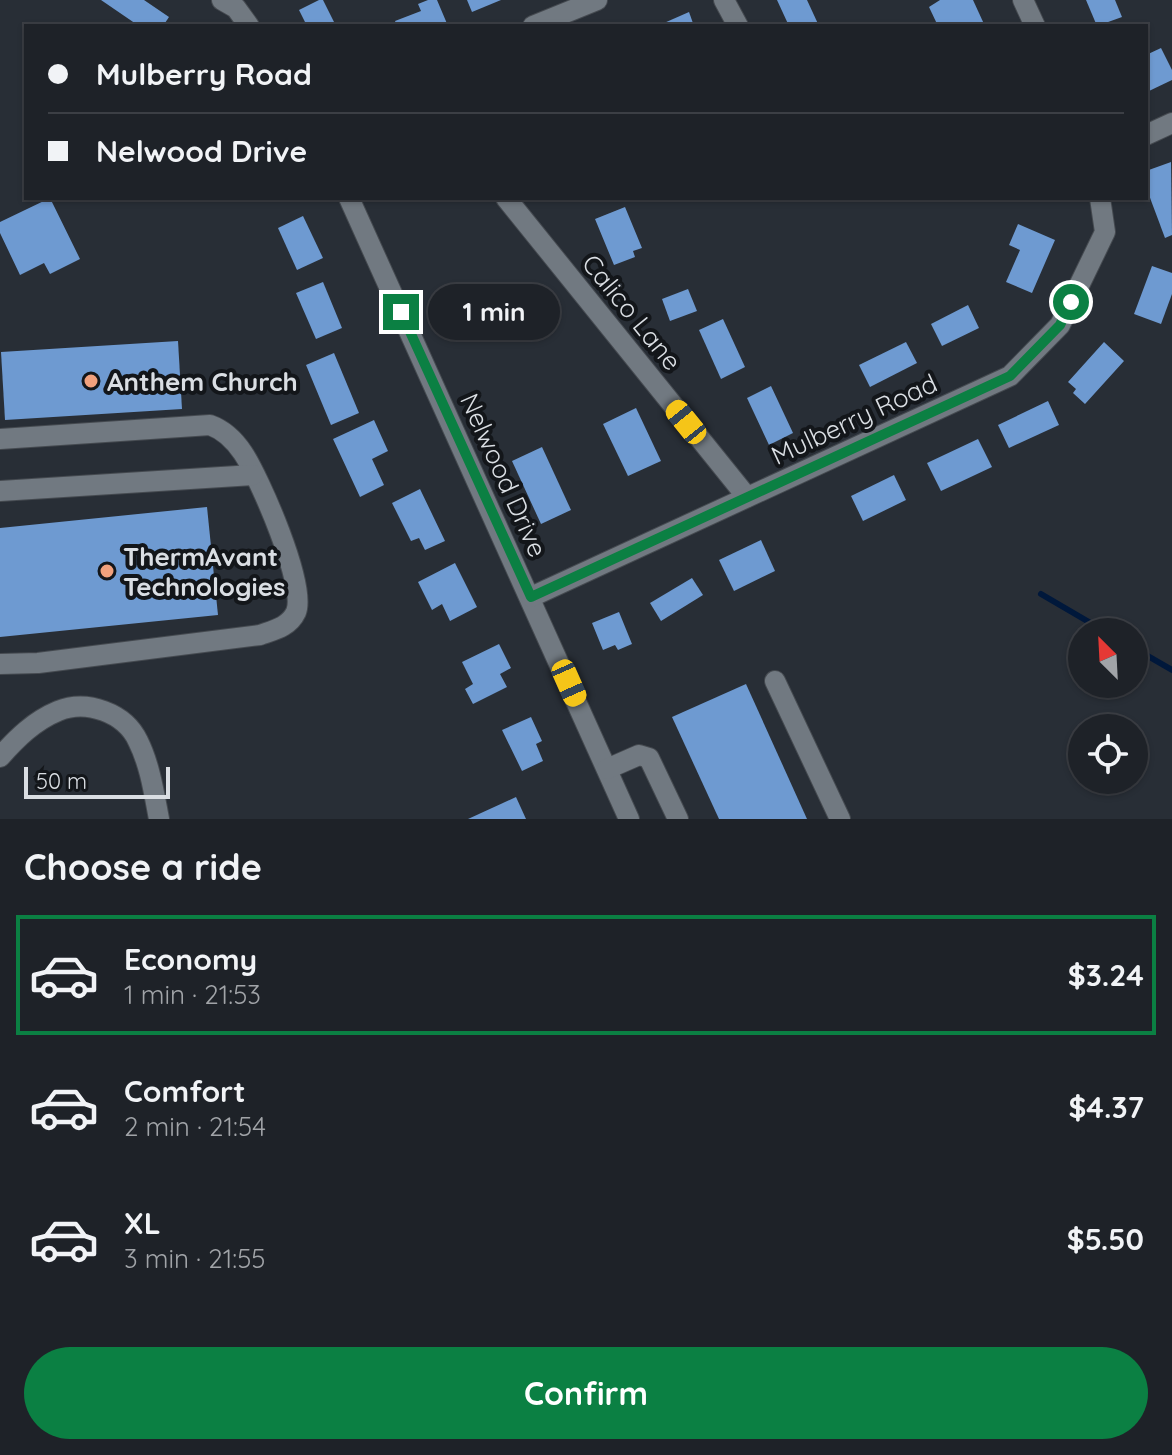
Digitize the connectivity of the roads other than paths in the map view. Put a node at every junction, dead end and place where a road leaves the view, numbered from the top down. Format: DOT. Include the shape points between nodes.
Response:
graph roads {
  1 [pos="222,0"];
  2 [pos="597,0"];
  3 [pos="724,0"];
  4 [pos="1023,0"];
  5 [pos="248,24"];
  6 [pos="538,24"];
  7 [pos="737,24"];
  8 [pos="1034,24"];
  9 [pos="1172,123"];
  10 [pos="1148,134"];
  11 [pos="350,200"];
  12 [pos="508,200"];
  13 [pos="1100,200"];
  14 [pos="0,439"];
  15 [pos="253,475"];
  16 [pos="0,491"];
  17 [pos="747,497"];
  18 [pos="531,597"];
  19 [pos="0,664"];
  20 [pos="775,681"];
  21 [pos="0,757"];
  22 [pos="607,769"];
  23 [pos="159,819"];
  24 [pos="629,819"];
  25 [pos="678,819"];
  26 [pos="840,819"];
  1 -- 5 [label="street"];
  2 -- 6 [label="street"];
  3 -- 7 [label="street"];
  4 -- 8 [label="street"];
  9 -- 10 [label="street"];
  11 -- 18 [label="street, Nelwood Drive"];
  12 -- 17 [label="street, Calico Lane"];
  13 -- 17 [label="street, Mulberry Road" via="1105,232 1060,325 1010,376"];
  14 -- 15 [label="street" via="210,425 243,453"];
  15 -- 16 [label="street"];
  15 -- 19 [label="street" via="290,558 298,590 296,611 284,626 260,635"];
  17 -- 18 [label="street, Mulberry Road"];
  18 -- 22 [label="street, Nelwood Drive"];
  20 -- 26 [label="street"];
  21 -- 23 [label="street" via="23,731 60,709 116,715 138,740"];
  22 -- 24 [label="street, Nelwood Drive"];
  22 -- 25 [label="street" via="639,755 649,758"];
}
